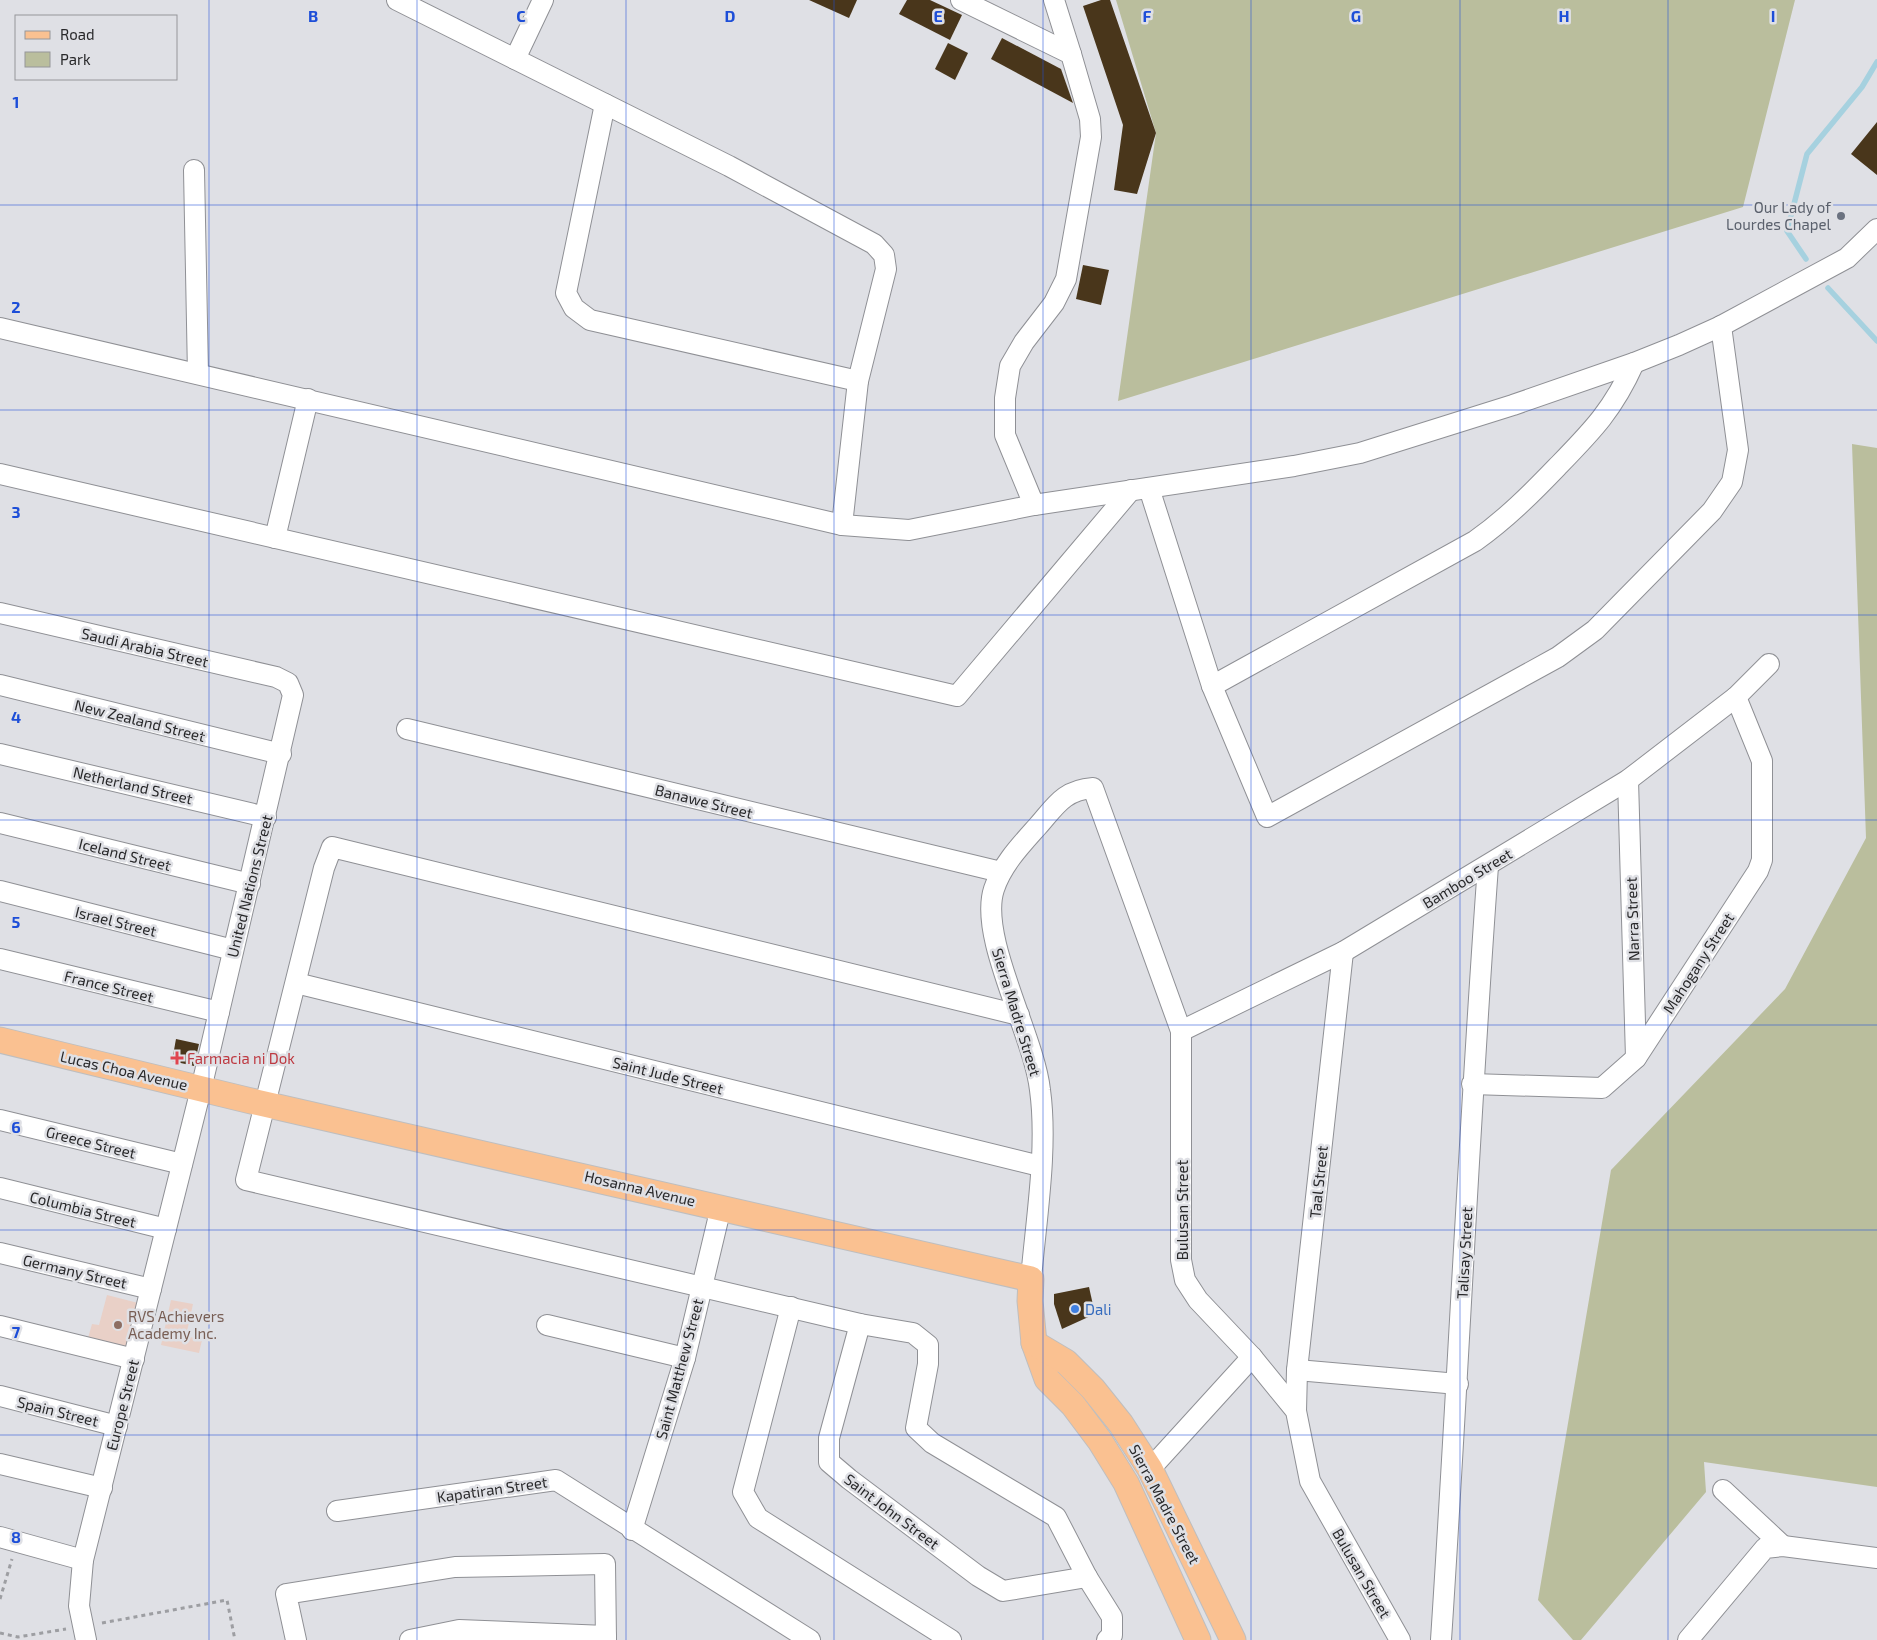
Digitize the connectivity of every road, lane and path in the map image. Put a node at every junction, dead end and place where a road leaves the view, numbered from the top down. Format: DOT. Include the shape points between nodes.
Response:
graph roads {
  1 [pos="397,0"];
  2 [pos="543,0"];
  3 [pos="961,0"];
  4 [pos="1054,0"];
  5 [pos="1071,54"];
  6 [pos="515,59"];
  7 [pos="605,104"];
  8 [pos="194,170"];
  9 [pos="1876,230"];
  10 [pos="1721,326"];
  11 [pos="0,328"];
  12 [pos="1634,363"];
  13 [pos="198,374"];
  14 [pos="858,381"];
  15 [pos="308,399"];
  16 [pos="0,474"];
  17 [pos="1140,489"];
  18 [pos="1034,505"];
  19 [pos="842,525"];
  20 [pos="276,538"];
  21 [pos="0,613"];
  22 [pos="1769,664"];
  23 [pos="288,683"];
  24 [pos="0,685"];
  25 [pos="1212,686"];
  26 [pos="1736,697"];
  27 [pos="407,729"];
  28 [pos="0,754"];
  29 [pos="281,754"];
  30 [pos="1628,780"];
  31 [pos="1093,788"];
  32 [pos="266,817"];
  33 [pos="0,823"];
  34 [pos="1488,866"];
  35 [pos="1001,872"];
  36 [pos="250,884"];
  37 [pos="0,892"];
  38 [pos="233,950"];
  39 [pos="1343,952"];
  40 [pos="0,959"];
  41 [pos="296,984"];
  42 [pos="219,1012"];
  43 [pos="1019,1015"];
  44 [pos="1181,1032"];
  45 [pos="0,1040"];
  46 [pos="1636,1058"];
  47 [pos="1472,1084"];
  48 [pos="201,1088"];
  49 [pos="257,1102"];
  50 [pos="0,1120"];
  51 [pos="182,1164"];
  52 [pos="1040,1166"];
  53 [pos="0,1188"];
  54 [pos="721,1207"];
  55 [pos="166,1229"];
  56 [pos="0,1253"];
  57 [pos="1031,1279"];
  58 [pos="702,1286"];
  59 [pos="151,1289"];
  60 [pos="791,1307"];
  61 [pos="860,1324"];
  62 [pos="0,1326"];
  63 [pos="546,1326"];
  64 [pos="1034,1343"];
  65 [pos="1252,1357"];
  66 [pos="685,1358"];
  67 [pos="134,1359"];
  68 [pos="1297,1370"];
  69 [pos="1458,1384"];
  70 [pos="0,1396"];
  71 [pos="1296,1412"];
  72 [pos="117,1426"];
  73 [pos="0,1464"];
  74 [pos="1150,1469"];
  75 [pos="102,1488"];
  76 [pos="1722,1490"];
  77 [pos="337,1511"];
  78 [pos="632,1530"];
  79 [pos="8,1539"];
  80 [pos="1783,1546"];
  81 [pos="1877,1558"];
  82 [pos="83,1560"];
  83 [pos="1087,1577"];
  84 [pos="0,1599"];
  85 [pos="1215,1601"];
  86 [pos="1186,1614"];
  87 [pos="0,1633"];
  88 [pos="85,1633"];
  89 [pos="606,1638"];
  90 [pos="235,1640"];
  91 [pos="296,1640"];
  92 [pos="410,1640"];
  93 [pos="810,1640"];
  94 [pos="952,1640"];
  95 [pos="1107,1640"];
  96 [pos="1198,1640"];
  97 [pos="1233,1640"];
  98 [pos="1400,1640"];
  99 [pos="1441,1640"];
  100 [pos="1688,1640"];
  1 -- 6 [label="street"];
  2 -- 6 [label="street"];
  3 -- 5 [label="street"];
  4 -- 5 [label="street"];
  5 -- 18 [label="street" via="1090,119 1091,137 1068,269 1054,304 1010,366 1005,398 1005,435"];
  6 -- 7 [label="street"];
  7 -- 14 [label="street" via="729,166 874,244 884,254 886,268"];
  7 -- 14 [label="street" via="566,293 574,308 590,320"];
  8 -- 13 [label="street"];
  9 -- 10 [label="street" via="1847,258"];
  10 -- 12 [label="street"];
  10 -- 25 [label="street" via="1738,450 1732,482 1712,511 1595,630 1558,657 1267,817"];
  11 -- 13 [label="street"];
  12 -- 17 [label="street" via="1513,405 1360,452 1294,466"];
  12 -- 25 [label="street" via="1621,392 1602,421 1501,523 1475,541"];
  13 -- 15 [label="street"];
  14 -- 19 [label="street"];
  15 -- 19 [label="street"];
  15 -- 20 [label="street"];
  16 -- 20 [label="street"];
  17 -- 18 [label="street"];
  17 -- 20 [label="street" via="957,696"];
  17 -- 25 [label="street"];
  18 -- 19 [label="street" via="909,530"];
  21 -- 23 [label="street, Saudi Arabia Street" via="276,677"];
  22 -- 26 [label="street, Bamboo Street"];
  23 -- 29 [label="street, United Nations Street" via="293,695"];
  24 -- 29 [label="street, New Zealand Street"];
  26 -- 30 [label="street, Bamboo Street"];
  26 -- 46 [label="street, Mahogany Street" via="1762,761 1762,860 1758,871"];
  27 -- 35 [label="street, Banawe Street"];
  28 -- 32 [label="street, Netherland Street"];
  29 -- 32 [label="street, United Nations Street"];
  30 -- 34 [label="street, Bamboo Street"];
  30 -- 46 [label="street, Narra Street"];
  31 -- 35 [label="street, Sierra Madre Street" via="1077,789 1064,797"];
  31 -- 44 [label="street, Bulusan Street"];
  32 -- 36 [label="street, United Nations Street"];
  33 -- 36 [label="street, Iceland Street"];
  34 -- 39 [label="street, Bamboo Street"];
  34 -- 47 [label="street, Talisay Street"];
  35 -- 43 [label="street, Sierra Madre Street" via="993,891 990,914 994,938"];
  36 -- 38 [label="street, United Nations Street"];
  37 -- 38 [label="street, Israel Street"];
  38 -- 42 [label="street, United Nations Street"];
  39 -- 44 [label="street, Bamboo Street"];
  39 -- 68 [label="street, Taal Street"];
  40 -- 42 [label="street, France Street"];
  41 -- 43 [label="street" via="332,847"];
  41 -- 49 [label="street"];
  41 -- 52 [label="street, Saint Jude Street"];
  42 -- 48 [label="street, United Nations Street"];
  43 -- 52 [label="street, Sierra Madre Street" via="1033,1051 1040,1090"];
  44 -- 65 [label="street, Bulusan Street" via="1182,1267 1185,1280 1198,1300"];
  45 -- 48 [label="main road, Lucas Choa Avenue"];
  46 -- 47 [label="street, Mahogany Street" via="1602,1088"];
  47 -- 69 [label="street, Talisay Street"];
  48 -- 49 [label="main road, Lucas Choa Avenue"];
  48 -- 51 [label="street, Europe Street"];
  49 -- 54 [label="main road, Hosanna Avenue"];
  49 -- 58 [label="street" via="246,1180"];
  50 -- 51 [label="street, Greece Street"];
  51 -- 55 [label="street, Europe Street"];
  52 -- 57 [label="street, Sierra Madre Street"];
  53 -- 55 [label="street, Columbia Street"];
  54 -- 57 [label="main road, Hosanna Avenue"];
  54 -- 58 [label="street, Saint Matthew Street"];
  55 -- 59 [label="street, Europe Street"];
  56 -- 59 [label="street, Germany Street"];
  57 -- 64 [label="main road, Sierra Madre Street"];
  58 -- 60 [label="street"];
  58 -- 66 [label="street, Saint Matthew Street"];
  59 -- 67 [label="street, Europe Street"];
  60 -- 61 [label="street"];
  60 -- 94 [label="street" via="743,1492 758,1518"];
  61 -- 83 [label="street" via="913,1333 928,1345 928,1364 916,1428 932,1443 1056,1517"];
  61 -- 83 [label="street, Saint John Street" via="830,1438 829,1462 1003,1591"];
  62 -- 67 [label="street"];
  63 -- 66 [label="street"];
  64 -- 74 [label="main road, Sierra Madre Street" via="1066,1362 1094,1389"];
  64 -- 86 [label="main road, Sierra Madre Street" via="1047,1379 1073,1405 1126,1483"];
  65 -- 71 [label="street, Bulusan Street"];
  65 -- 74 [label="street"];
  66 -- 78 [label="street, Saint Matthew Street"];
  67 -- 72 [label="street, Europe Street"];
  68 -- 69 [label="street"];
  68 -- 71 [label="street, Taal Street"];
  69 -- 99 [label="street, Talisay Street"];
  70 -- 72 [label="street, Spain Street"];
  71 -- 98 [label="street, Bulusan Street" via="1310,1481"];
  72 -- 75 [label="street, Europe Street"];
  73 -- 75 [label="street"];
  74 -- 85 [label="main road, Sierra Madre Street"];
  75 -- 82 [label="street, Europe Street"];
  76 -- 80 [label="street"];
  77 -- 78 [label="street, Kapatiran Street" via="556,1480"];
  78 -- 93 [label="street, Kapatiran Street"];
  79 -- 82 [label="street"];
  79 -- 84 [label="path"];
  80 -- 81 [label="street"];
  80 -- 100 [label="street" via="1765,1548"];
  82 -- 88 [label="street, Europe Street" via="80,1606"];
  83 -- 95 [label="street" via="1112,1617 1112,1635"];
  85 -- 86 [label="main road"];
  85 -- 97 [label="main road, Sierra Madre Street"];
  86 -- 96 [label="main road, Sierra Madre Street"];
  87 -- 88 [label="path" via="18,1637"];
  88 -- 90 [label="path" via="228,1600"];
  89 -- 91 [label="street" via="605,1564 454,1567 286,1594"];
  89 -- 92 [label="street" via="459,1630"];
}
